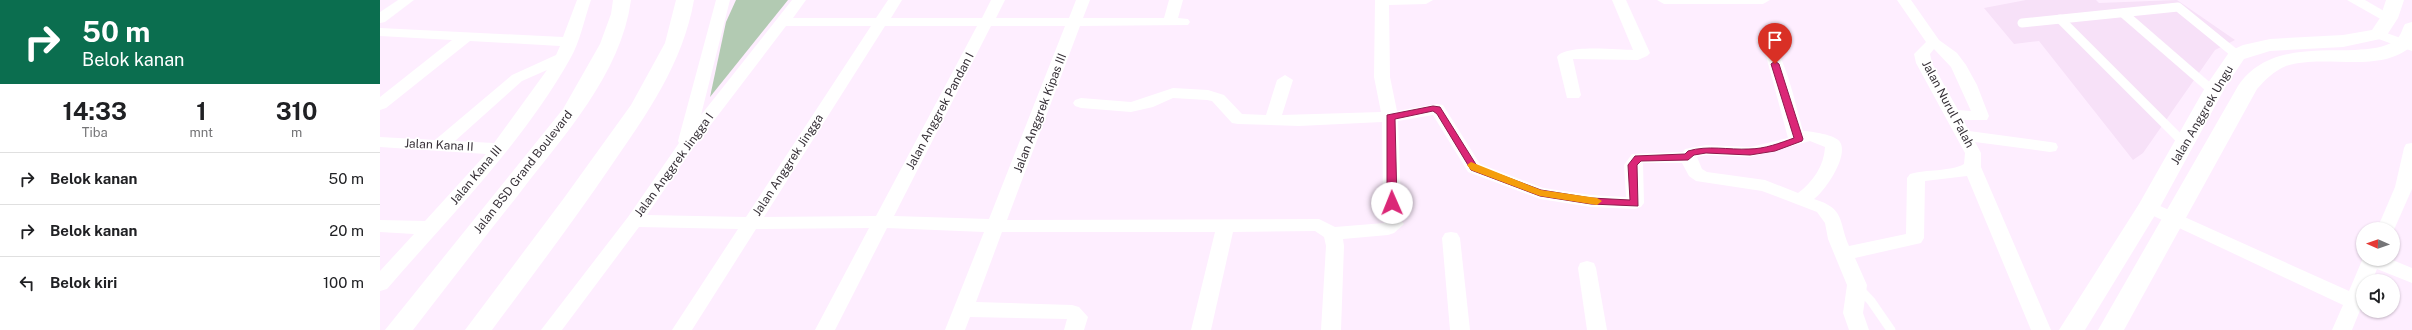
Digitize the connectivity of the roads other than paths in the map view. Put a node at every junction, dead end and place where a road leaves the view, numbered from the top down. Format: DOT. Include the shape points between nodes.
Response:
graph roads {
  1 [pos="408,0"];
  2 [pos="584,0"];
  3 [pos="622,0"];
  4 [pos="684,0"];
  5 [pos="723,0"];
  6 [pos="799,0"];
  7 [pos="895,0"];
  8 [pos="998,0"];
  9 [pos="1083,0"];
  10 [pos="1176,0"];
  11 [pos="1425,0"];
  12 [pos="1608,0"];
  13 [pos="1619,0"];
  14 [pos="1631,0"];
  15 [pos="1664,0"];
  16 [pos="1763,0"];
  17 [pos="1904,0"];
  18 [pos="2354,0"];
  19 [pos="1382,1"];
  20 [pos="2389,11"];
  21 [pos="2123,13"];
  22 [pos="380,19"];
  23 [pos="2060,19"];
  24 [pos="1075,21"];
  25 [pos="783,22"];
  26 [pos="881,22"];
  27 [pos="988,22"];
  28 [pos="2022,23"];
  29 [pos="380,32"];
  30 [pos="467,36"];
  31 [pos="2409,39"];
  32 [pos="1763,40"];
  33 [pos="570,42"];
  34 [pos="1934,43"];
  35 [pos="2237,55"];
  36 [pos="563,58"];
  37 [pos="1285,80"];
  38 [pos="2213,91"];
  39 [pos="1573,95"];
  40 [pos="1081,104"];
  41 [pos="380,105"];
  42 [pos="1951,115"];
  43 [pos="1390,117"];
  44 [pos="1272,120"];
  45 [pos="1963,135"];
  46 [pos="1796,136"];
  47 [pos="380,142"];
  48 [pos="2184,143"];
  49 [pos="441,144"];
  50 [pos="2050,147"];
  51 [pos="684,148"];
  52 [pos="2412,148"];
  53 [pos="499,149"];
  54 [pos="1688,157"];
  55 [pos="1972,166"];
  56 [pos="2408,189"];
  57 [pos="1800,201"];
  58 [pos="1392,203"];
  59 [pos="2149,207"];
  60 [pos="2174,219"];
  61 [pos="634,221"];
  62 [pos="882,222"];
  63 [pos="2390,222"];
  64 [pos="750,223"];
  65 [pos="1395,224"];
  66 [pos="380,226"];
  67 [pos="996,226"];
  68 [pos="1225,226"];
  69 [pos="431,228"];
  70 [pos="1451,238"];
  71 [pos="1334,240"];
  72 [pos="1843,254"];
  73 [pos="2369,266"];
  74 [pos="2388,266"];
  75 [pos="1587,268"];
  76 [pos="2412,276"];
  77 [pos="380,284"];
  78 [pos="1857,285"];
  79 [pos="2354,302"];
  80 [pos="964,309"];
  81 [pos="398,330"];
  82 [pos="478,330"];
  83 [pos="551,330"];
  84 [pos="682,330"];
  85 [pos="825,330"];
  86 [pos="955,330"];
  87 [pos="1074,330"];
  88 [pos="1201,330"];
  89 [pos="1331,330"];
  90 [pos="1460,330"];
  91 [pos="1597,330"];
  92 [pos="1859,330"];
  93 [pos="1891,330"];
  94 [pos="2041,330"];
  95 [pos="2072,330"];
  96 [pos="2111,330"];
  97 [pos="2342,330"];
  1 -- 22 [label="street"];
  2 -- 33 [label="street, Jalan Kana III"];
  3 -- 81 [label="street, Jalan BSD Grand Boulevard" via="608,47 592,81 570,114"];
  4 -- 82 [label="street" via="675,40 644,102 572,205"];
  5 -- 51 [label="street"];
  6 -- 25 [label="street, Jalan Anggrek Jingga I"];
  7 -- 26 [label="street, Jalan Anggrek Jingga"];
  8 -- 27 [label="street, Jalan Anggrek Pandan I"];
  9 -- 24 [label="street, Jalan Anggrek Kipas III"];
  10 -- 24 [label="street" via="1176,22"];
  11 -- 19 [label="street"];
  12 -- 13 [label="street"];
  13 -- 14 [label="street"];
  13 -- 39 [label="street" via="1642,53 1574,54 1565,57"];
  15 -- 16 [label="street"];
  17 -- 34 [label="street, Jalan Nurul Falah"];
  18 -- 20 [label="street"];
  19 -- 43 [label="street" via="1382,77"];
  20 -- 31 [label="street"];
  20 -- 35 [label="street, Jalan Anggrek Ungu" via="2343,41 2270,45"];
  21 -- 23 [label="lane"];
  21 -- 35 [label="lane" via="2178,7"];
  21 -- 38 [label="lane"];
  23 -- 28 [label="lane"];
  23 -- 48 [label="lane"];
  24 -- 27 [label="street"];
  24 -- 67 [label="street, Jalan Anggrek Kipas III"];
  25 -- 26 [label="street"];
  25 -- 51 [label="street, Jalan Anggrek Jingga I"];
  26 -- 27 [label="street"];
  26 -- 64 [label="street, Jalan Anggrek Jingga"];
  27 -- 62 [label="street, Jalan Anggrek Pandan I"];
  29 -- 30 [label="street"];
  30 -- 33 [label="street"];
  30 -- 41 [label="street"];
  31 -- 60 [label="street" via="2390,51 2298,58 2280,61 2264,68 2248,86"];
  32 -- 46 [label="street" via="1772,52"];
  33 -- 36 [label="street, Jalan Kana III"];
  34 -- 42 [label="street, Jalan Nurul Falah" via="1922,54 1924,63"];
  34 -- 42 [label="street" via="1951,54 1970,88 1981,116"];
  35 -- 38 [label="street, Jalan Anggrek Ungu"];
  36 -- 49 [label="street" via="517,78"];
  36 -- 53 [label="street, Jalan Kana III"];
  37 -- 44 [label="street"];
  38 -- 48 [label="street, Jalan Anggrek Ungu"];
  40 -- 44 [label="street" via="1131,107 1147,104 1160,96 1173,93 1208,95 1218,98 1238,118"];
  42 -- 45 [label="street, Jalan Nurul Falah"];
  43 -- 44 [label="street"];
  43 -- 54 [label="street" via="1437,109 1474,168 1540,193 1591,201 1635,203 1634,161 1638,158"];
  43 -- 58 [label="street"];
  45 -- 50 [label="street"];
  45 -- 55 [label="street, Jalan Nurul Falah" via="1973,153"];
  46 -- 54 [label="street" via="1799,139 1796,141 1775,148 1750,152 1700,151 1691,153"];
  46 -- 57 [label="street" via="1812,136 1826,140 1834,149 1824,179 1813,192"];
  47 -- 49 [label="street, Jalan Kana II"];
  48 -- 59 [label="street, Jalan Anggrek Ungu"];
  49 -- 53 [label="street, Jalan Kana II"];
  51 -- 61 [label="street, Jalan Anggrek Jingga I"];
  52 -- 56 [label="street"];
  53 -- 69 [label="street, Jalan Kana III"];
  54 -- 57 [label="street" via="1695,172 1702,177 1765,186"];
  55 -- 72 [label="street" via="1956,174 1929,174 1916,178 1915,238"];
  55 -- 94 [label="street, Jalan Nurul Falah"];
  56 -- 63 [label="street"];
  57 -- 72 [label="street" via="1823,208 1830,215"];
  59 -- 60 [label="street"];
  59 -- 95 [label="street, Jalan Anggrek Ungu"];
  60 -- 79 [label="street"];
  60 -- 96 [label="street"];
  61 -- 64 [label="street"];
  61 -- 83 [label="street, Jalan Anggrek Jingga I"];
  62 -- 64 [label="street"];
  62 -- 67 [label="street"];
  62 -- 85 [label="street, Jalan Anggrek Pandan I"];
  64 -- 84 [label="street, Jalan Anggrek Jingga"];
  65 -- 71 [label="street" via="1388,229"];
  66 -- 69 [label="street"];
  67 -- 68 [label="street"];
  67 -- 80 [label="street, Jalan Anggrek Kipas III"];
  68 -- 71 [label="street" via="1319,225"];
  68 -- 88 [label="street"];
  69 -- 77 [label="street, Jalan Kana III"];
  70 -- 90 [label="street"];
  71 -- 89 [label="street"];
  72 -- 78 [label="street"];
  73 -- 79 [label="street"];
  74 -- 76 [label="street"];
  75 -- 91 [label="street"];
  78 -- 92 [label="street" via="1853,313"];
  78 -- 93 [label="lane"];
  79 -- 97 [label="street"];
  80 -- 86 [label="street, Jalan Anggrek Kipas III"];
  80 -- 87 [label="street" via="1072,312 1078,317"];
}
